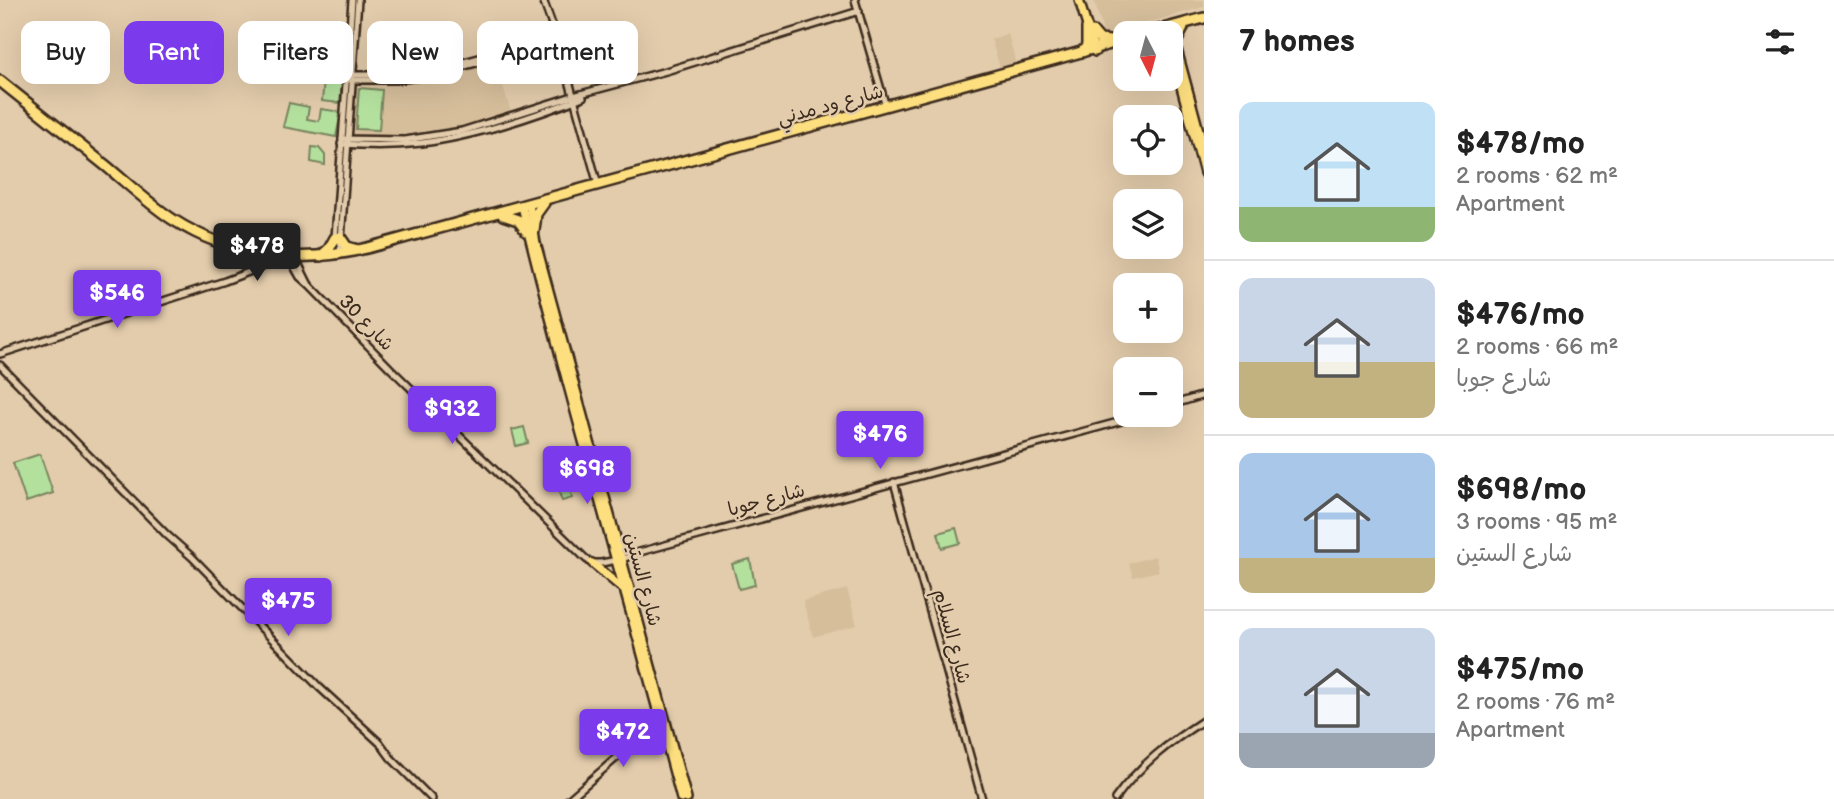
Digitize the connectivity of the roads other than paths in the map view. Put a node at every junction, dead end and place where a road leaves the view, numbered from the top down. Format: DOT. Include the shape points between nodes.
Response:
graph roads {
  1 [pos="352,0"];
  2 [pos="358,0"];
  3 [pos="543,0"];
  4 [pos="855,0"];
  5 [pos="1081,0"];
  6 [pos="859,11"];
  7 [pos="1204,20"];
  8 [pos="351,21"];
  9 [pos="551,21"];
  10 [pos="1183,26"];
  11 [pos="1183,28"];
  12 [pos="1090,30"];
  13 [pos="1113,41"];
  14 [pos="353,43"];
  15 [pos="1113,44"];
  16 [pos="1096,50"];
  17 [pos="1080,53"];
  18 [pos="477,62"];
  19 [pos="353,77"];
  20 [pos="1183,79"];
  21 [pos="0,83"];
  22 [pos="348,84"];
  23 [pos="570,84"];
  24 [pos="1183,87"];
  25 [pos="574,98"];
  26 [pos="886,108"];
  27 [pos="344,141"];
  28 [pos="1204,149"];
  29 [pos="1204,173"];
  30 [pos="598,185"];
  31 [pos="544,202"];
  32 [pos="526,207"];
  33 [pos="503,215"];
  34 [pos="337,238"];
  35 [pos="532,238"];
  36 [pos="359,250"];
  37 [pos="337,255"];
  38 [pos="320,257"];
  39 [pos="280,260"];
  40 [pos="294,261"];
  41 [pos="0,354"];
  42 [pos="0,365"];
  43 [pos="1204,397"];
  44 [pos="1183,403"];
  45 [pos="1113,421"];
  46 [pos="1113,423"];
  47 [pos="1053,439"];
  48 [pos="895,482"];
  49 [pos="617,559"];
  50 [pos="592,563"];
  51 [pos="623,589"];
  52 [pos="1204,720"];
  53 [pos="659,721"];
  54 [pos="432,799"];
  55 [pos="569,799"];
  56 [pos="681,799"];
  57 [pos="687,799"];
  58 [pos="982,799"];
  59 [pos="1115,799"];
  1 -- 8 [label="street"];
  2 -- 14 [label="street"];
  3 -- 9 [label="street"];
  4 -- 6 [label="street"];
  5 -- 12 [label="main road"];
  6 -- 25 [label="street"];
  6 -- 26 [label="street"];
  7 -- 10 [label="highway"];
  7 -- 11 [label="highway"];
  12 -- 13 [label="highway" via="1103,41"];
  12 -- 16 [label="main road"];
  12 -- 17 [label="highway" via="1087,46"];
  15 -- 16 [label="highway, شارع ود مدني"];
  16 -- 17 [label="highway, شارع ود مدني"];
  16 -- 26 [label="highway, شارع ود مدني"];
  17 -- 26 [label="highway, شارع ود مدني"];
  18 -- 19 [label="street" via="396,80"];
  20 -- 28 [label="main road"];
  21 -- 38 [label="highway" via="194,232 255,253"];
  21 -- 39 [label="highway" via="169,221 228,250"];
  22 -- 27 [label="street"];
  23 -- 25 [label="street"];
  24 -- 29 [label="main road"];
  25 -- 27 [label="street" via="451,138 408,144"];
  25 -- 30 [label="street"];
  26 -- 30 [label="highway, شارع ود مدني"];
  26 -- 31 [label="highway, شارع ود مدني"];
  27 -- 34 [label="street"];
  30 -- 31 [label="highway, شارع ود مدني"];
  31 -- 32 [label="highway"];
  31 -- 35 [label="highway" via="536,214"];
  32 -- 33 [label="highway"];
  32 -- 35 [label="main road, شارع الستين"];
  32 -- 36 [label="highway"];
  33 -- 35 [label="highway" via="518,220"];
  33 -- 40 [label="highway" via="343,258"];
  34 -- 36 [label="highway"];
  34 -- 37 [label="street"];
  34 -- 38 [label="highway"];
  35 -- 49 [label="main road, شارع الستين"];
  36 -- 37 [label="highway"];
  37 -- 38 [label="highway"];
  39 -- 40 [label="highway"];
  39 -- 41 [label="street"];
  40 -- 50 [label="street, شارع 30" via="300,277"];
  42 -- 54 [label="street"];
  43 -- 44 [label="street"];
  45 -- 47 [label="street, شارع جوبا"];
  46 -- 47 [label="street, شارع جوبا"];
  47 -- 48 [label="street, شارع جوبا"];
  48 -- 49 [label="street, شارع جوبا"];
  48 -- 58 [label="street, شارع السلام"];
  49 -- 50 [label="street"];
  49 -- 51 [label="main road, شارع الستين"];
  49 -- 57 [label="main road, شارع الستين"];
  50 -- 51 [label="main road"];
  51 -- 53 [label="main road, شارع الستين"];
  52 -- 59 [label="street" via="1152,757"];
  53 -- 55 [label="street"];
  53 -- 56 [label="main road, شارع الستين"];
}
